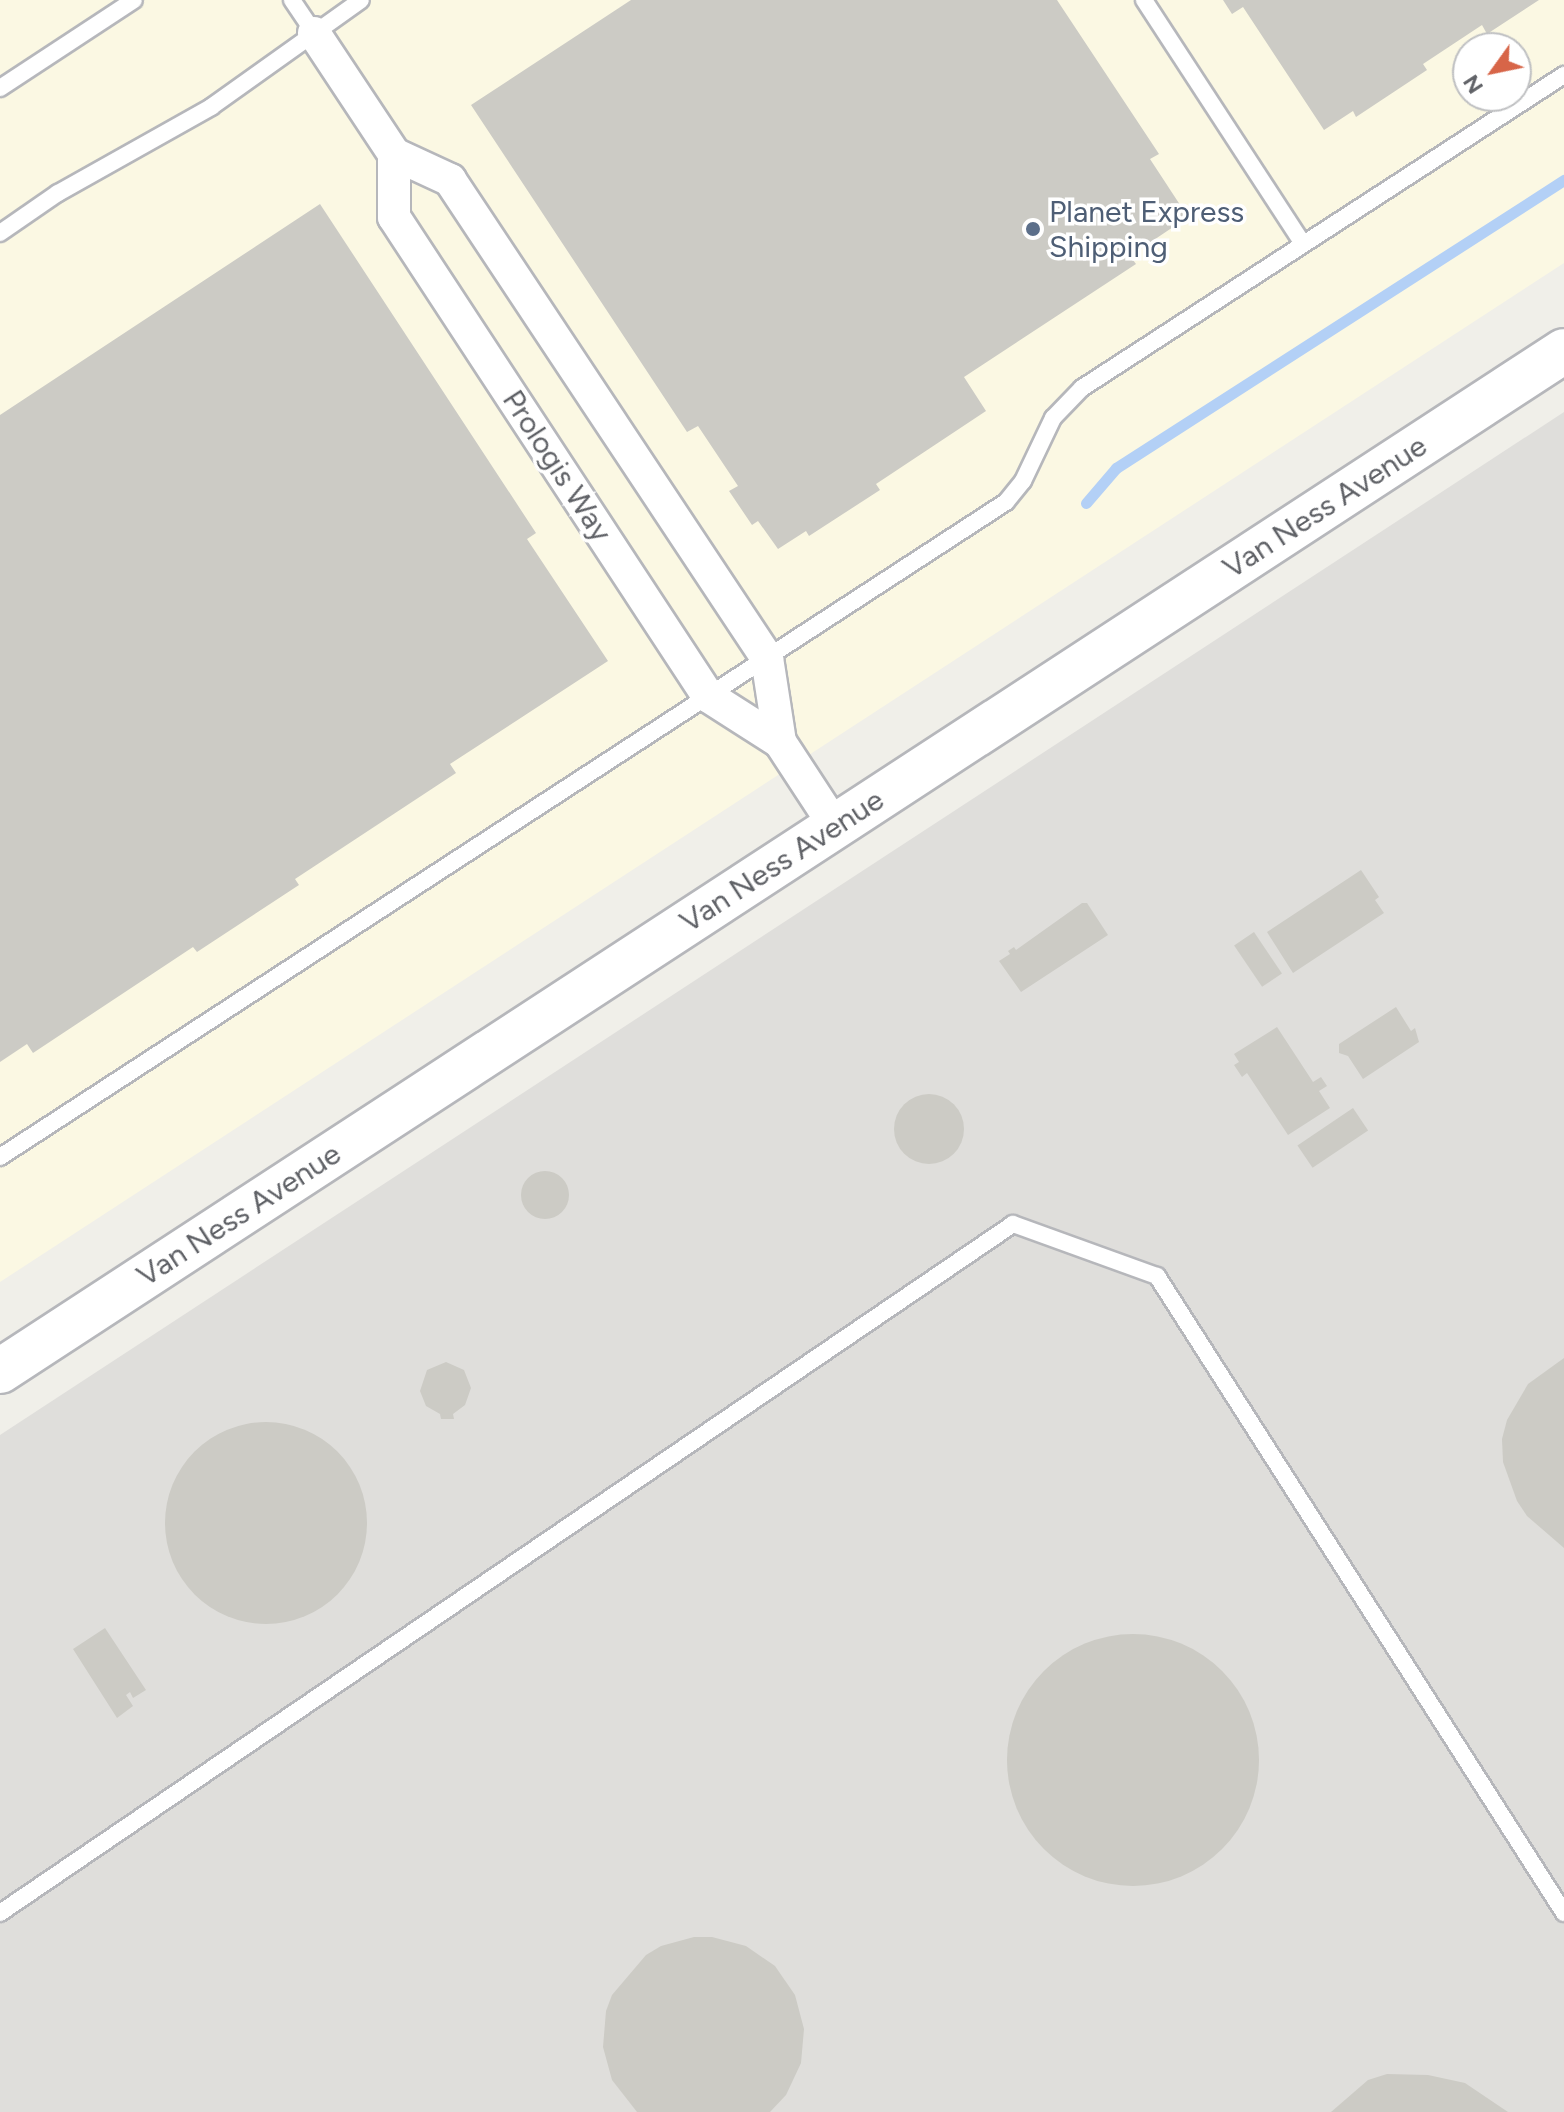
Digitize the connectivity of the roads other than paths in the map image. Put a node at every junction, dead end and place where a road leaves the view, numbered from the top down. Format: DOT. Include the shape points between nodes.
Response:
graph roads {
  1 [pos="134,0"];
  2 [pos="292,0"];
  3 [pos="361,0"];
  4 [pos="1144,0"];
  5 [pos="314,33"];
  6 [pos="1564,75"];
  7 [pos="0,88"];
  8 [pos="394,154"];
  9 [pos="0,233"];
  10 [pos="1303,244"];
  11 [pos="1564,351"];
  12 [pos="767,658"];
  13 [pos="708,696"];
  14 [pos="780,742"];
  15 [pos="835,826"];
  16 [pos="0,1157"];
  17 [pos="0,1371"];
  18 [pos="0,1913"];
  19 [pos="1564,1913"];
  1 -- 7 [label="lane"];
  2 -- 5 [label="lane"];
  3 -- 5 [label="lane"];
  4 -- 10 [label="lane"];
  5 -- 8 [label="street"];
  5 -- 9 [label="lane" via="211,107 58,193"];
  6 -- 10 [label="lane"];
  8 -- 12 [label="street, Prologis Way" via="450,180"];
  8 -- 13 [label="street, Prologis Way" via="394,217"];
  10 -- 12 [label="lane" via="1082,388 1053,418 1023,481 1006,502"];
  11 -- 15 [label="main road, Van Ness Avenue"];
  12 -- 13 [label="lane"];
  12 -- 14 [label="street, Prologis Way"];
  13 -- 14 [label="street, Prologis Way"];
  13 -- 16 [label="lane"];
  14 -- 15 [label="street, Prologis Way"];
  15 -- 17 [label="main road, Van Ness Avenue"];
  18 -- 19 [label="lane" via="1013,1224 1157,1276"];
}
